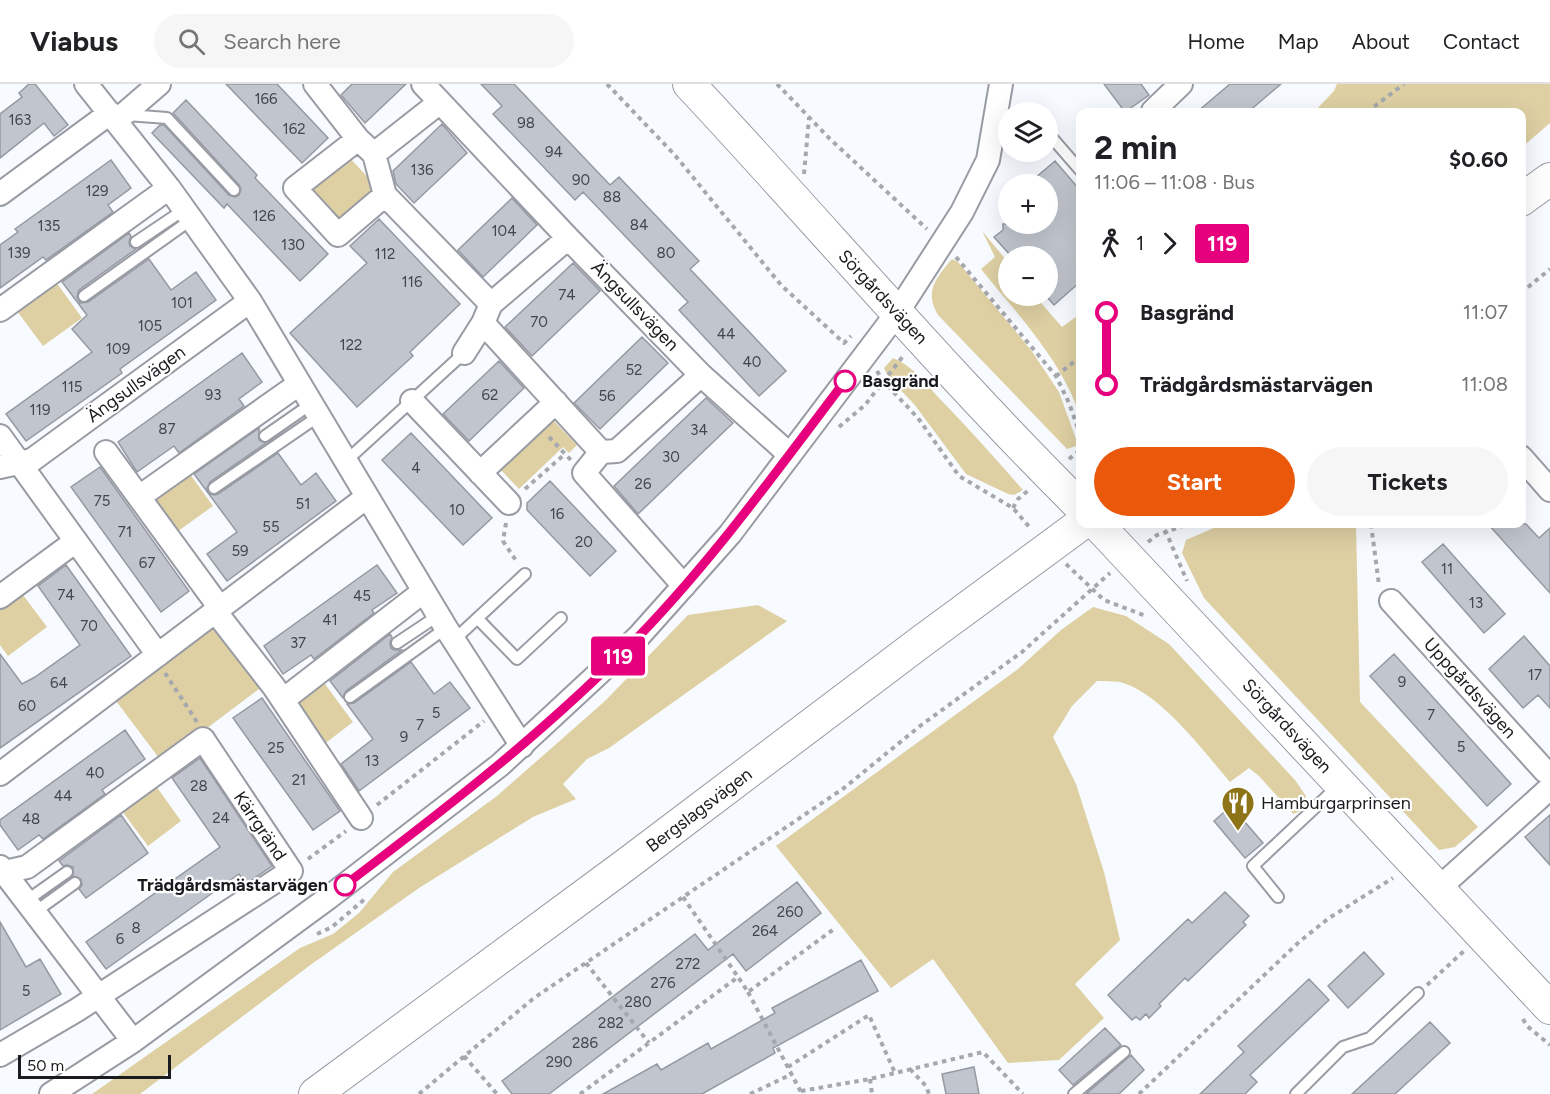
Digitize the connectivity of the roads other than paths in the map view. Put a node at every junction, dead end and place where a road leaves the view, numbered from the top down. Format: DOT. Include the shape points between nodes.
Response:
graph roads {
  1 [pos="86,84"];
  2 [pos="159,84"];
  3 [pos="315,84"];
  4 [pos="423,84"];
  5 [pos="689,84"];
  6 [pos="1001,84"];
  7 [pos="1181,84"];
  8 [pos="440,102"];
  9 [pos="1002,102"];
  10 [pos="1156,108"];
  11 [pos="117,116"];
  12 [pos="998,128"];
  13 [pos="1058,145"];
  14 [pos="366,147"];
  15 [pos="1076,165"];
  16 [pos="1550,179"];
  17 [pos="169,188"];
  18 [pos="234,190"];
  19 [pos="0,194"];
  20 [pos="385,195"];
  21 [pos="1526,196"];
  22 [pos="188,214"];
  23 [pos="568,238"];
  24 [pos="136,242"];
  25 [pos="84,296"];
  26 [pos="250,301"];
  27 [pos="0,310"];
  28 [pos="897,313"];
  29 [pos="487,314"];
  30 [pos="464,353"];
  31 [pos="701,375"];
  32 [pos="299,384"];
  33 [pos="412,401"];
  34 [pos="556,402"];
  35 [pos="315,410"];
  36 [pos="0,435"];
  37 [pos="265,436"];
  38 [pos="106,452"];
  39 [pos="601,452"];
  40 [pos="790,455"];
  41 [pos="346,461"];
  42 [pos="1526,463"];
  43 [pos="10,466"];
  44 [pos="480,473"];
  45 [pos="214,488"];
  46 [pos="1550,490"];
  47 [pos="139,497"];
  48 [pos="367,497"];
  49 [pos="1076,502"];
  50 [pos="509,503"];
  51 [pos="1077,528"];
  52 [pos="1101,528"];
  53 [pos="76,542"];
  54 [pos="525,574"];
  55 [pos="684,586"];
  56 [pos="424,591"];
  57 [pos="0,597"];
  58 [pos="1391,601"];
  59 [pos="218,610"];
  60 [pos="561,618"];
  61 [pos="478,619"];
  62 [pos="446,628"];
  63 [pos="397,644"];
  64 [pos="158,655"];
  65 [pos="350,697"];
  66 [pos="283,700"];
  67 [pos="522,746"];
  68 [pos="1550,773"];
  69 [pos="0,774"];
  70 [pos="1340,783"];
  71 [pos="1550,788"];
  72 [pos="361,818"];
  73 [pos="1,870"];
  74 [pos="67,872"];
  75 [pos="75,883"];
  76 [pos="1438,889"];
  77 [pos="1278,897"];
  78 [pos="30,907"];
  79 [pos="1418,993"];
  80 [pos="98,996"];
  81 [pos="1550,1008"];
  82 [pos="133,1041"];
  83 [pos="1124,1052"];
  84 [pos="0,1055"];
  85 [pos="51,1094"];
  86 [pos="315,1094"];
  87 [pos="1074,1094"];
  88 [pos="1296,1094"];
  1 -- 11 [label="street"];
  2 -- 11 [label="street"];
  3 -- 14 [label="street"];
  4 -- 8 [label="street, Ängsullsvägen"];
  5 -- 28 [label="street, Sörgårdsvägen"];
  6 -- 9 [label="street"];
  7 -- 10 [label="street"];
  8 -- 14 [label="street"];
  8 -- 23 [label="street, Ängsullsvägen"];
  11 -- 17 [label="street"];
  11 -- 18 [label="lane" via="167,118"];
  11 -- 19 [label="street"];
  12 -- 28 [label="street" via="968,202"];
  13 -- 15 [label="lane"];
  14 -- 20 [label="street"];
  14 -- 20 [label="street" via="296,188 338,235"];
  16 -- 21 [label="street"];
  17 -- 22 [label="street"];
  17 -- 27 [label="street"];
  20 -- 29 [label="street"];
  22 -- 24 [label="lane"];
  22 -- 25 [label="lane"];
  22 -- 26 [label="street"];
  23 -- 29 [label="street"];
  23 -- 31 [label="street, Ängsullsvägen"];
  26 -- 32 [label="street"];
  26 -- 43 [label="street, Ängsullsvägen" via="32,460"];
  28 -- 40 [label="street"];
  28 -- 49 [label="street, Sörgårdsvägen"];
  29 -- 30 [label="street"];
  29 -- 34 [label="street"];
  30 -- 33 [label="lane"];
  31 -- 39 [label="street" via="617,451"];
  31 -- 40 [label="street, Ängsullsvägen"];
  32 -- 35 [label="street"];
  32 -- 47 [label="street"];
  33 -- 41 [label="lane"];
  33 -- 44 [label="street"];
  34 -- 39 [label="street"];
  34 -- 44 [label="street"];
  35 -- 37 [label="lane"];
  35 -- 41 [label="street"];
  35 -- 45 [label="lane" via="273,447"];
  36 -- 43 [label="street"];
  38 -- 47 [label="street"];
  39 -- 55 [label="street" via="584,473"];
  40 -- 55 [label="street" via="730,534"];
  41 -- 48 [label="street"];
  42 -- 46 [label="street"];
  43 -- 53 [label="street"];
  44 -- 50 [label="street"];
  47 -- 59 [label="street"];
  48 -- 56 [label="street"];
  48 -- 59 [label="street"];
  51 -- 86 [label="street, Bergslagsvägen"];
  52 -- 70 [label="street, Sörgårdsvägen"];
  53 -- 57 [label="street"];
  53 -- 64 [label="street"];
  54 -- 61 [label="lane"];
  55 -- 67 [label="street" via="639,636"];
  56 -- 62 [label="street"];
  56 -- 66 [label="street"];
  58 -- 68 [label="street, Uppgårdsvägen"];
  59 -- 64 [label="street"];
  59 -- 66 [label="street"];
  60 -- 61 [label="lane" via="517,659"];
  61 -- 62 [label="lane"];
  62 -- 63 [label="lane"];
  62 -- 65 [label="lane"];
  62 -- 67 [label="street"];
  64 -- 69 [label="street"];
  66 -- 72 [label="street"];
  67 -- 82 [label="street" via="328,898"];
  70 -- 76 [label="street, Sörgårdsvägen"];
  70 -- 77 [label="lane" via="1253,866"];
  71 -- 76 [label="street"];
  73 -- 78 [label="street"];
  73 -- 80 [label="street, Kärrgränd" via="27,867 203,739 291,871"];
  74 -- 78 [label="lane"];
  75 -- 78 [label="lane"];
  76 -- 81 [label="street, Sörgårdsvägen"];
  78 -- 80 [label="street"];
  79 -- 88 [label="lane" via="1370,1038 1343,1047"];
  80 -- 82 [label="street"];
  80 -- 84 [label="street, Kärrgränd"];
  82 -- 85 [label="street"];
  83 -- 87 [label="lane"];
}
